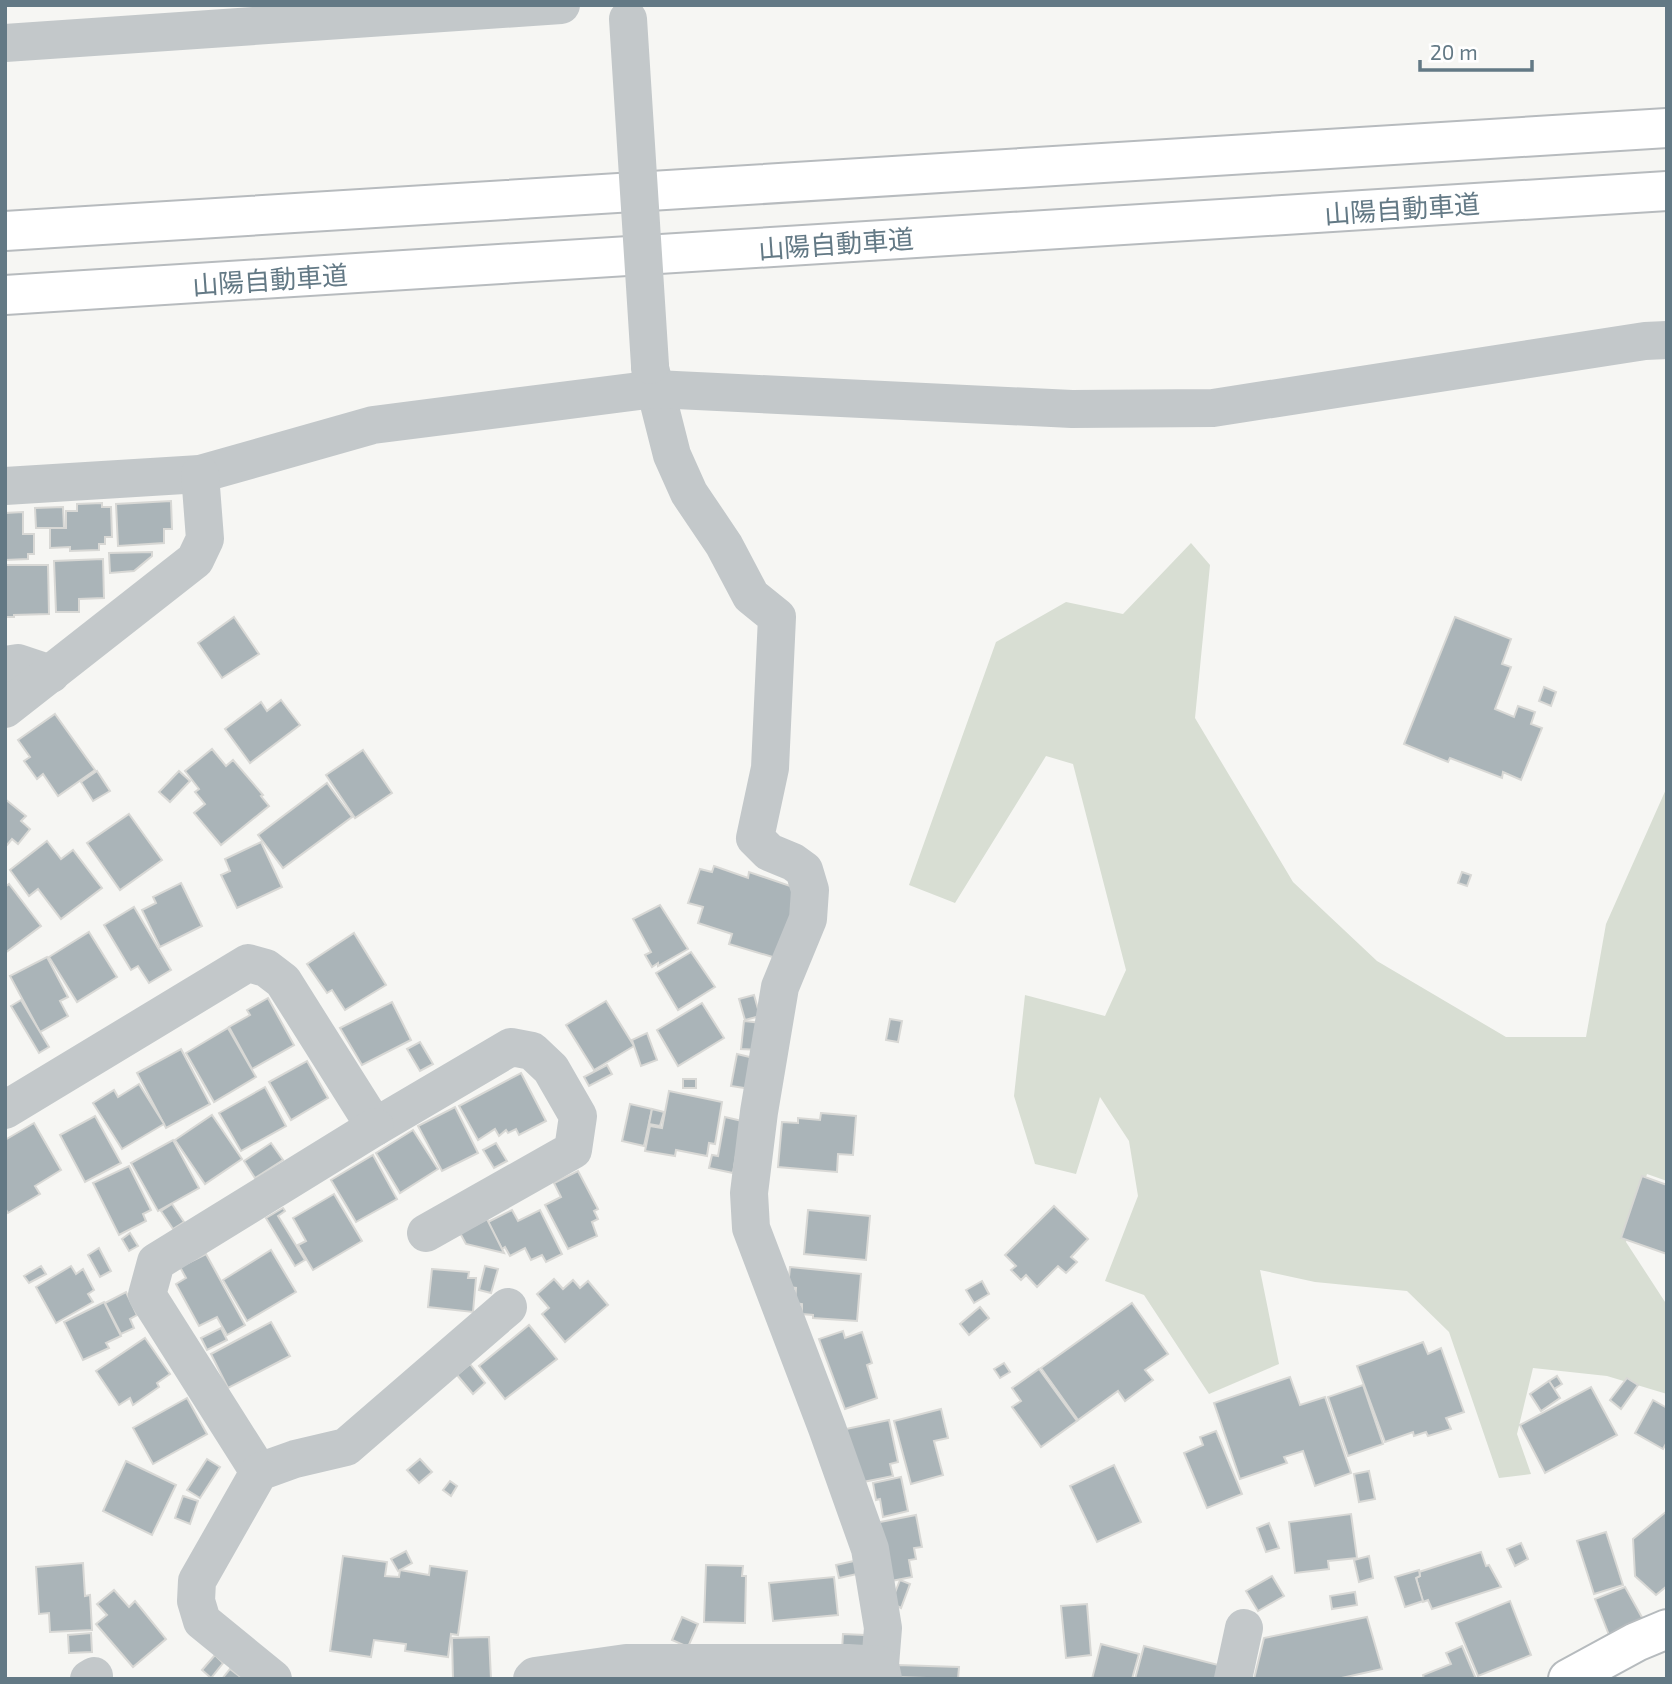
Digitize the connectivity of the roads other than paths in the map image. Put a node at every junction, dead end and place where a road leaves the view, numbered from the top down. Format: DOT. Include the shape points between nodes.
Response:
graph roads {
  1 [pos="561,5"];
  2 [pos="628,12"];
  3 [pos="5,43"];
  4 [pos="1667,128"];
  5 [pos="1667,191"];
  6 [pos="5,231"];
  7 [pos="5,295"];
  8 [pos="1667,340"];
  9 [pos="652,377"];
  10 [pos="200,474"];
  11 [pos="5,486"];
  12 [pos="5,665"];
  13 [pos="51,674"];
  14 [pos="5,709"];
  15 [pos="5,1110"];
  16 [pos="375,1127"];
  17 [pos="426,1233"];
  18 [pos="508,1307"];
  19 [pos="259,1472"];
  20 [pos="1244,1628"];
  21 [pos="1667,1629"];
  22 [pos="881,1672"];
  23 [pos="273,1679"];
  24 [pos="531,1679"];
  25 [pos="1233,1679"];
  26 [pos="1567,1679"];
  1 -- 3 [label="street"];
  2 -- 9 [label="street, bridge"];
  4 -- 6 [label="main road"];
  5 -- 7 [label="main road, 山陽自動車道"];
  8 -- 9 [label="street" via="1213,408 1072,410"];
  9 -- 10 [label="street" via="373,425"];
  9 -- 22 [label="street" via="671,455 689,493 751,596 777,617 770,768 755,838 769,852 804,870 810,890 808,919 780,987 749,1193 751,1228 870,1549 883,1628"];
  10 -- 11 [label="street"];
  10 -- 13 [label="street" via="205,540 195,560"];
  12 -- 13 [label="street" via="18,663"];
  13 -- 14 [label="street"];
  15 -- 16 [label="street" via="248,962 283,981"];
  16 -- 17 [label="street" via="511,1047 532,1051 551,1069 578,1116 573,1150"];
  16 -- 19 [label="street" via="156,1262 147,1295"];
  18 -- 19 [label="street" via="346,1447"];
  19 -- 23 [label="street" via="197,1581 196,1601 202,1620"];
  20 -- 25 [label="street"];
  21 -- 26 [label="main road"];
  22 -- 24 [label="street" via="848,1663 626,1663"];
}
